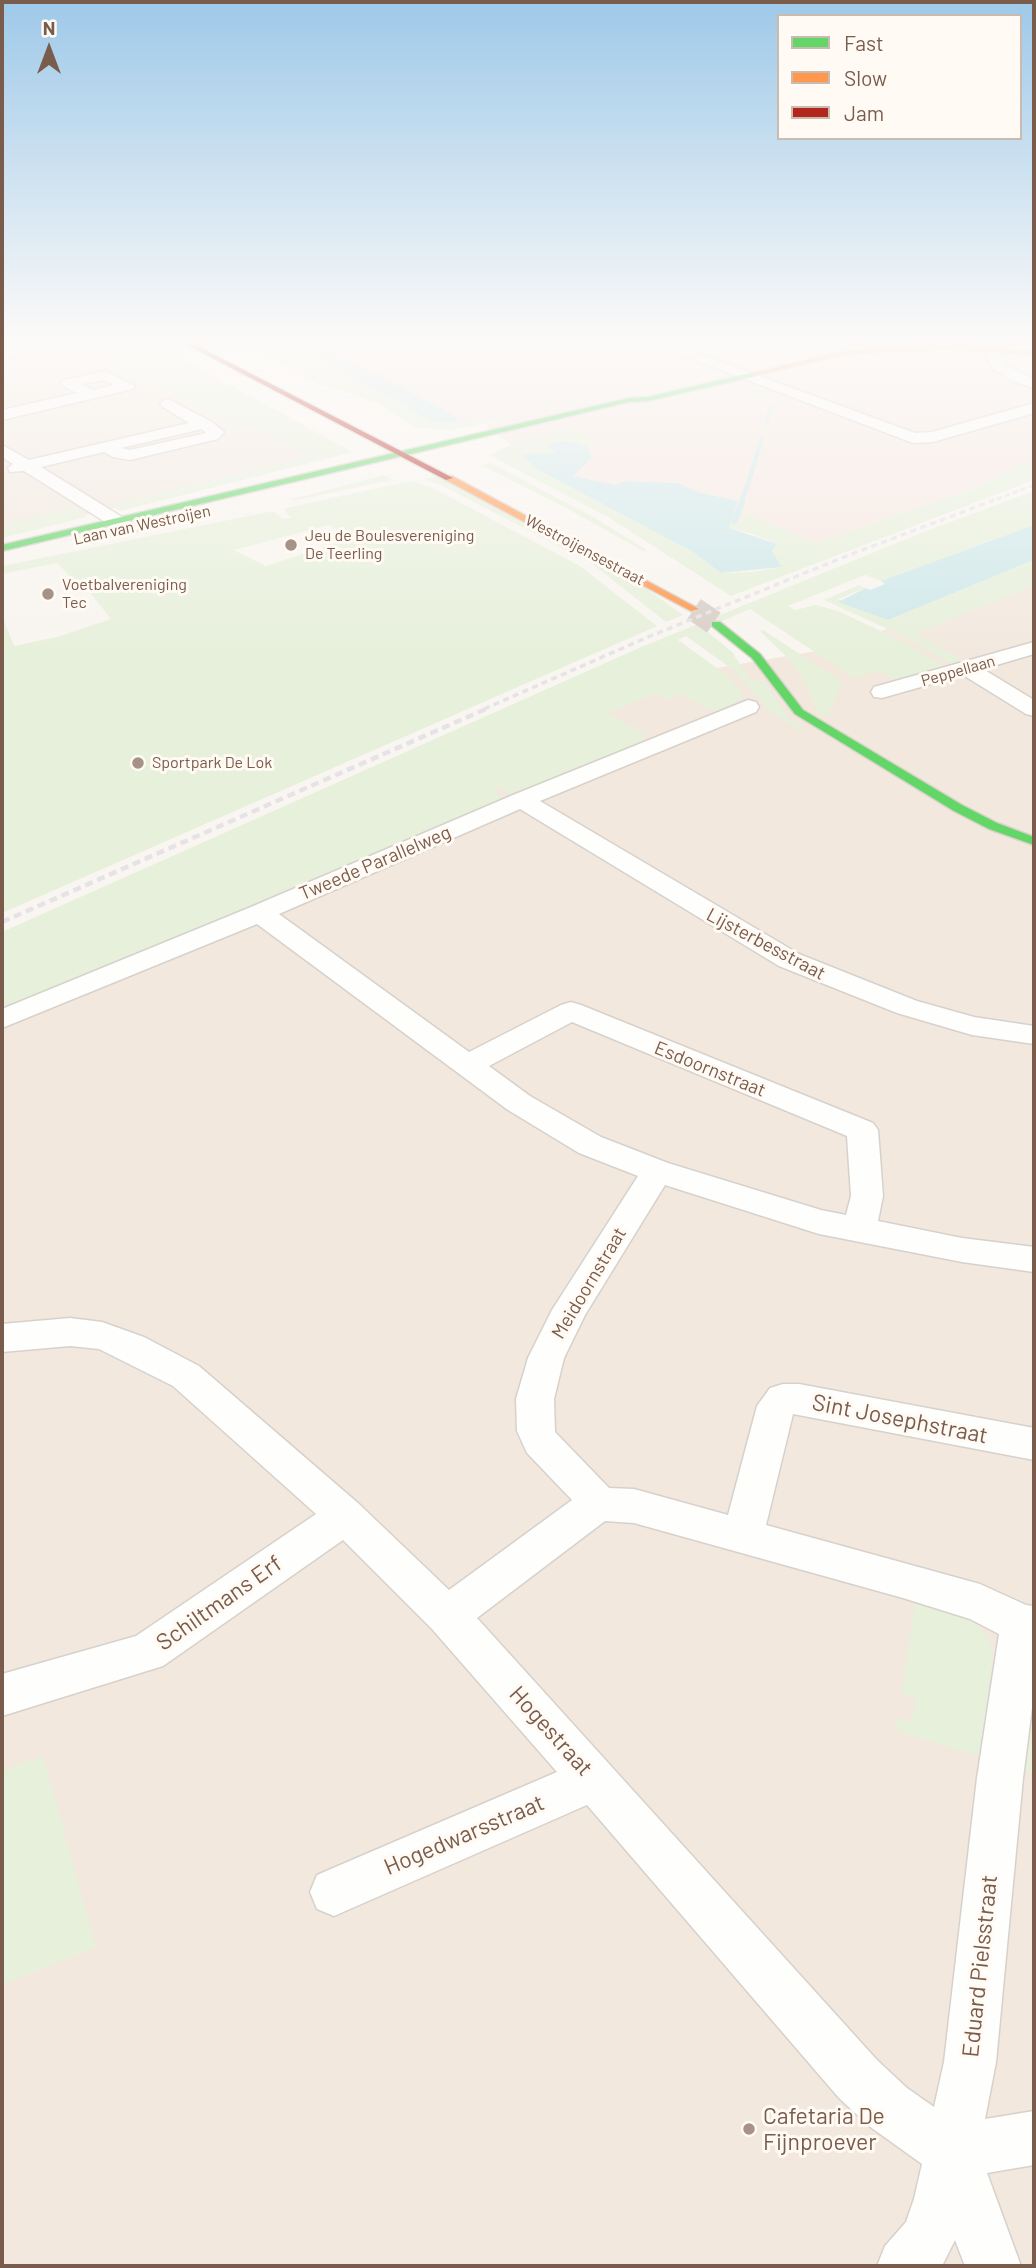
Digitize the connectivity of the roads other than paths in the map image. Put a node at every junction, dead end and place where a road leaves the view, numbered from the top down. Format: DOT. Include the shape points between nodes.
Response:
graph roads {
  1 [pos="178,444"];
  2 [pos="403,444"];
  3 [pos="414,444"];
  4 [pos="468,444"];
  5 [pos="2,450"];
  6 [pos="427,455"];
  7 [pos="26,466"];
  8 [pos="2,471"];
  9 [pos="124,526"];
  10 [pos="2,550"];
  11 [pos="654,569"];
  12 [pos="721,621"];
  13 [pos="1034,648"];
  14 [pos="968,669"];
  15 [pos="882,692"];
  16 [pos="748,707"];
  17 [pos="1034,709"];
  18 [pos="521,800"];
  19 [pos="1034,841"];
  20 [pos="260,913"];
  21 [pos="2,1019"];
  22 [pos="1034,1035"];
  23 [pos="468,1065"];
  24 [pos="657,1171"];
  25 [pos="859,1231"];
  26 [pos="1034,1259"];
  27 [pos="2,1338"];
  28 [pos="1034,1444"];
  29 [pos="598,1504"];
  30 [pos="345,1516"];
  31 [pos="743,1536"];
  32 [pos="447,1616"];
  33 [pos="1028,1624"];
  34 [pos="2,1695"];
  35 [pos="594,1779"];
  36 [pos="334,1892"];
  37 [pos="1034,2138"];
  38 [pos="952,2152"];
  39 [pos="905,2266"];
  40 [pos="993,2266"];
  1 -- 7 [label="street" via="130,455 106,447"];
  2 -- 6 [label="main road, Westroijensestraat"];
  3 -- 6 [label="main road, Westroijensestraat"];
  4 -- 6 [label="main road, Laan van Westroijen"];
  5 -- 7 [label="street"];
  6 -- 9 [label="main road, Laan van Westroijen"];
  6 -- 11 [label="main road, Westroijensestraat" via="700,607"];
  7 -- 8 [label="street"];
  7 -- 9 [label="street"];
  9 -- 10 [label="main road, Laan van Westroijen"];
  12 -- 19 [label="main road" via="791,704 812,721 958,808"];
  13 -- 14 [label="street, Peppellaan"];
  14 -- 15 [label="street, Peppellaan"];
  14 -- 17 [label="street"];
  16 -- 18 [label="street, Tweede Parallelweg"];
  18 -- 20 [label="street, Tweede Parallelweg"];
  18 -- 22 [label="street, Lijsterbesstraat" via="753,941 812,971 972,1026"];
  20 -- 21 [label="street, Tweede Parallelweg"];
  20 -- 23 [label="street"];
  23 -- 24 [label="street" via="554,1126"];
  23 -- 25 [label="street, Esdoornstraat" via="571,1011 862,1130 867,1196"];
  24 -- 25 [label="street" via="762,1206"];
  24 -- 29 [label="street, Meidoornstraat" via="559,1329 535,1399 541,1442"];
  25 -- 26 [label="street"];
  27 -- 30 [label="street, Hogestraat" via="70,1332 102,1336 131,1347 186,1376"];
  28 -- 31 [label="street, Sint Josephstraat" via="783,1399 776,1406"];
  29 -- 31 [label="street" via="634,1506"];
  29 -- 32 [label="street"];
  30 -- 32 [label="street, Hogestraat"];
  30 -- 34 [label="street, Schiltmans Erf" via="148,1652"];
  31 -- 33 [label="street" via="980,1603"];
  32 -- 35 [label="street, Hogestraat"];
  33 -- 38 [label="street, Eduard Pielsstraat" via="1000,1778 976,2017"];
  35 -- 36 [label="street, Hogedwarsstraat"];
  35 -- 38 [label="street, Hogestraat" via="858,2079 906,2121"];
  37 -- 38 [label="street"];
  38 -- 39 [label="street, Eduard Pielsstraat" via="927,2241"];
  38 -- 40 [label="street"];
}
